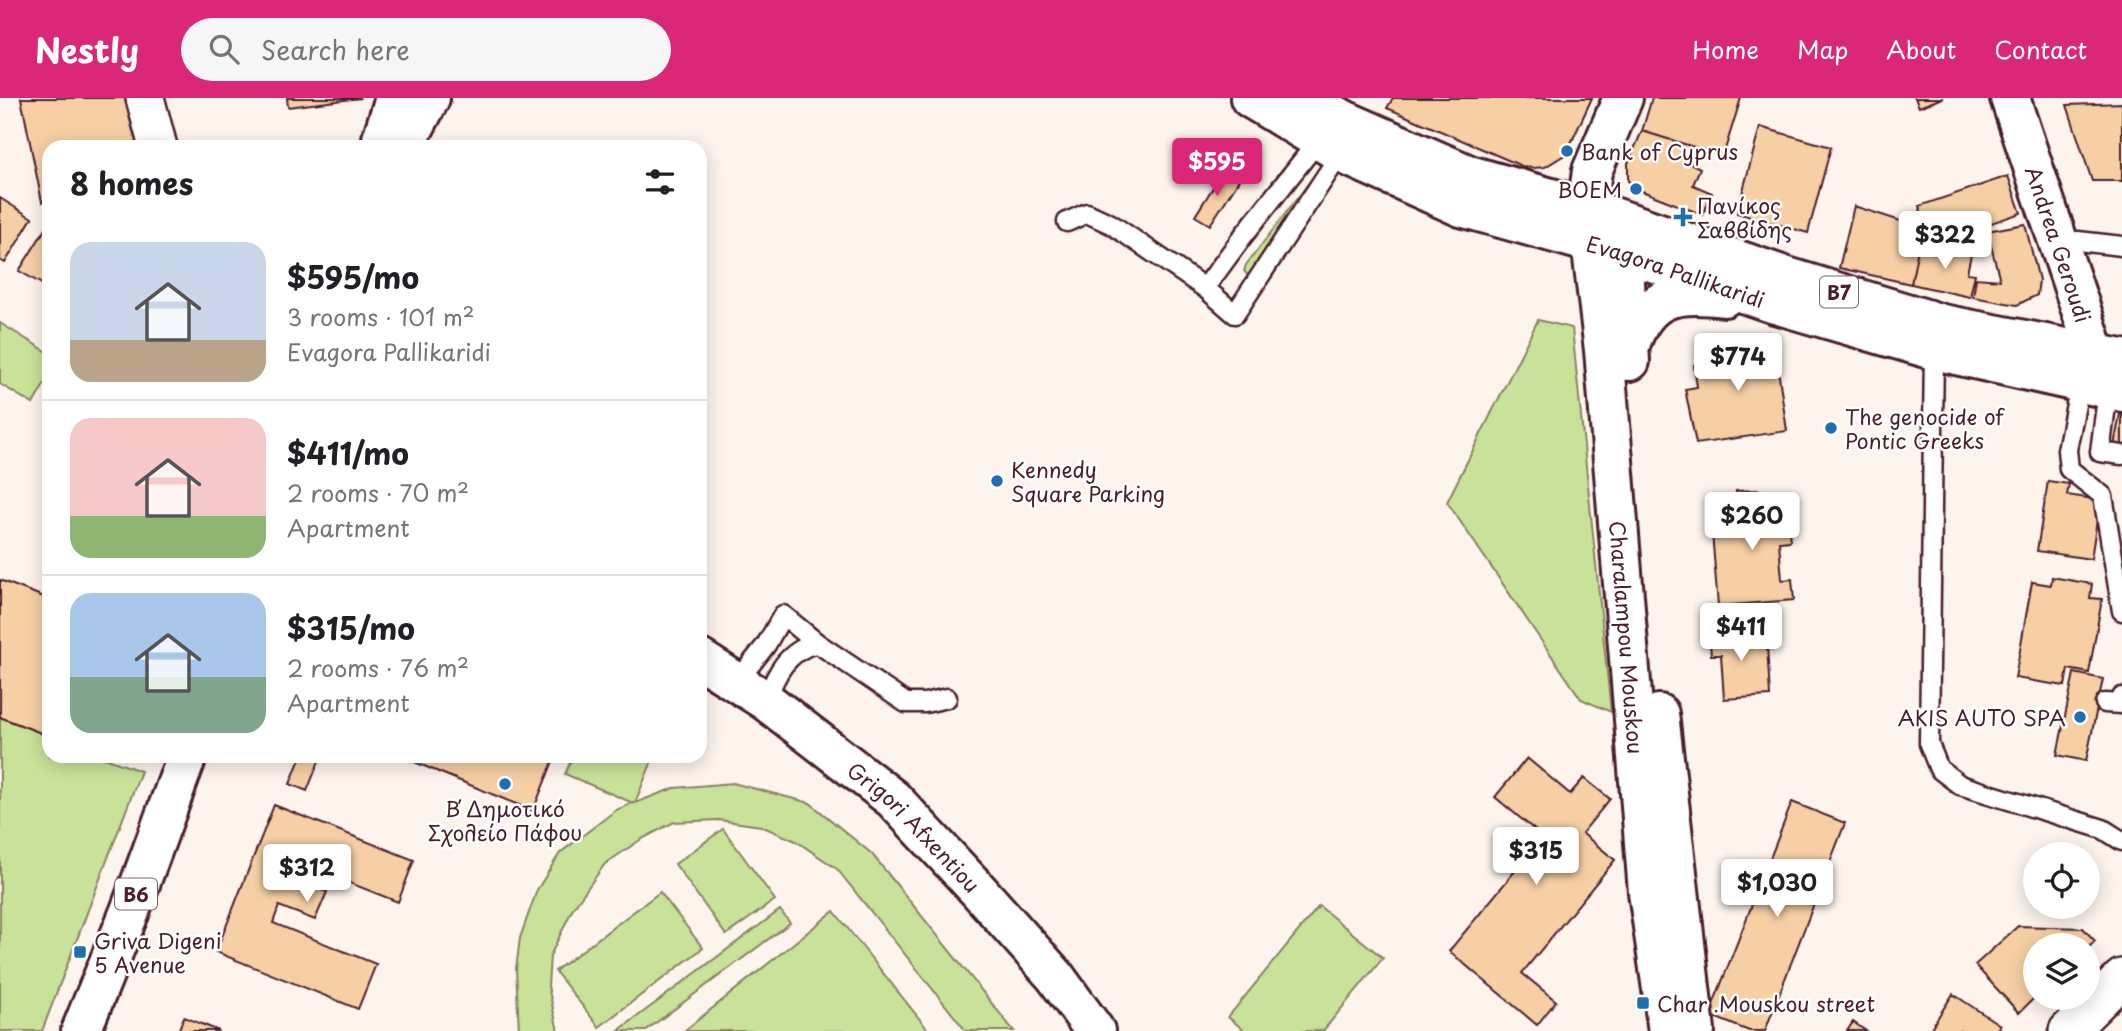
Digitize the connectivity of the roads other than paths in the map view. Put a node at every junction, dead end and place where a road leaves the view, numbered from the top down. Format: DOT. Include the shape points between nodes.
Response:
graph roads {
  1 [pos="145,98"];
  2 [pos="395,98"];
  3 [pos="430,98"];
  4 [pos="1250,98"];
  5 [pos="1305,98"];
  6 [pos="1623,98"];
  7 [pos="2010,98"];
  8 [pos="156,140"];
  9 [pos="382,140"];
  10 [pos="408,140"];
  11 [pos="1330,147"];
  12 [pos="1067,222"];
  13 [pos="1600,235"];
  14 [pos="2059,242"];
  15 [pos="2122,246"];
  16 [pos="1205,288"];
  17 [pos="1772,303"];
  18 [pos="1629,348"];
  19 [pos="1934,350"];
  20 [pos="2106,376"];
  21 [pos="2122,455"];
  22 [pos="2122,611"];
  23 [pos="817,643"];
  24 [pos="707,664"];
  25 [pos="751,692"];
  26 [pos="947,698"];
  27 [pos="184,763"];
  28 [pos="2122,841"];
  29 [pos="2122,978"];
  30 [pos="81,1031"];
  31 [pos="1095,1031"];
  32 [pos="1668,1031"];
  33 [pos="1695,1031"];
  34 [pos="2068,1031"];
  1 -- 8 [label="street"];
  2 -- 9 [label="street"];
  3 -- 10 [label="street"];
  4 -- 11 [label="street, Evagora Pallikaridi / B7"];
  5 -- 13 [label="street, Evagora Pallikaridi / B7" via="1346,121"];
  6 -- 13 [label="street" via="1592,172"];
  7 -- 14 [label="street, Andrea Geroudi"];
  11 -- 13 [label="street, Evagora Pallikaridi / B7" via="1461,207"];
  11 -- 16 [label="lane"];
  11 -- 16 [label="lane" via="1235,314"];
  12 -- 16 [label="lane" via="1087,213 1111,224"];
  13 -- 17 [label="street, Evagora Pallikaridi / B7"];
  13 -- 18 [label="street, Charalampou Mouskou"];
  13 -- 20 [label="street, Evagora Pallikaridi / B7" via="1763,269"];
  13 -- 32 [label="street, Charalampou Mouskou" via="1604,350 1648,892"];
  14 -- 15 [label="lane"];
  14 -- 20 [label="street, Andrea Geroudi"];
  17 -- 18 [label="street" via="1687,294 1667,299 1648,311"];
  17 -- 19 [label="street, Evagora Pallikaridi / B7"];
  18 -- 33 [label="street, Charalampou Mouskou" via="1640,528"];
  19 -- 20 [label="street, Evagora Pallikaridi / B7"];
  19 -- 28 [label="lane" via="1929,744 1939,769 1960,785 2102,829"];
  20 -- 21 [label="lane" via="2100,452"];
  20 -- 22 [label="lane" via="2067,450 2069,469 2103,496"];
  23 -- 25 [label="lane" via="801,648"];
  23 -- 25 [label="lane" via="783,615 766,645"];
  23 -- 26 [label="lane" via="906,703"];
  24 -- 25 [label="street, Grigori Afxentiou"];
  25 -- 31 [label="street, Grigori Afxentiou" via="892,799 1055,976"];
  27 -- 30 [label="street, B6"];
  29 -- 34 [label="street"];
}
